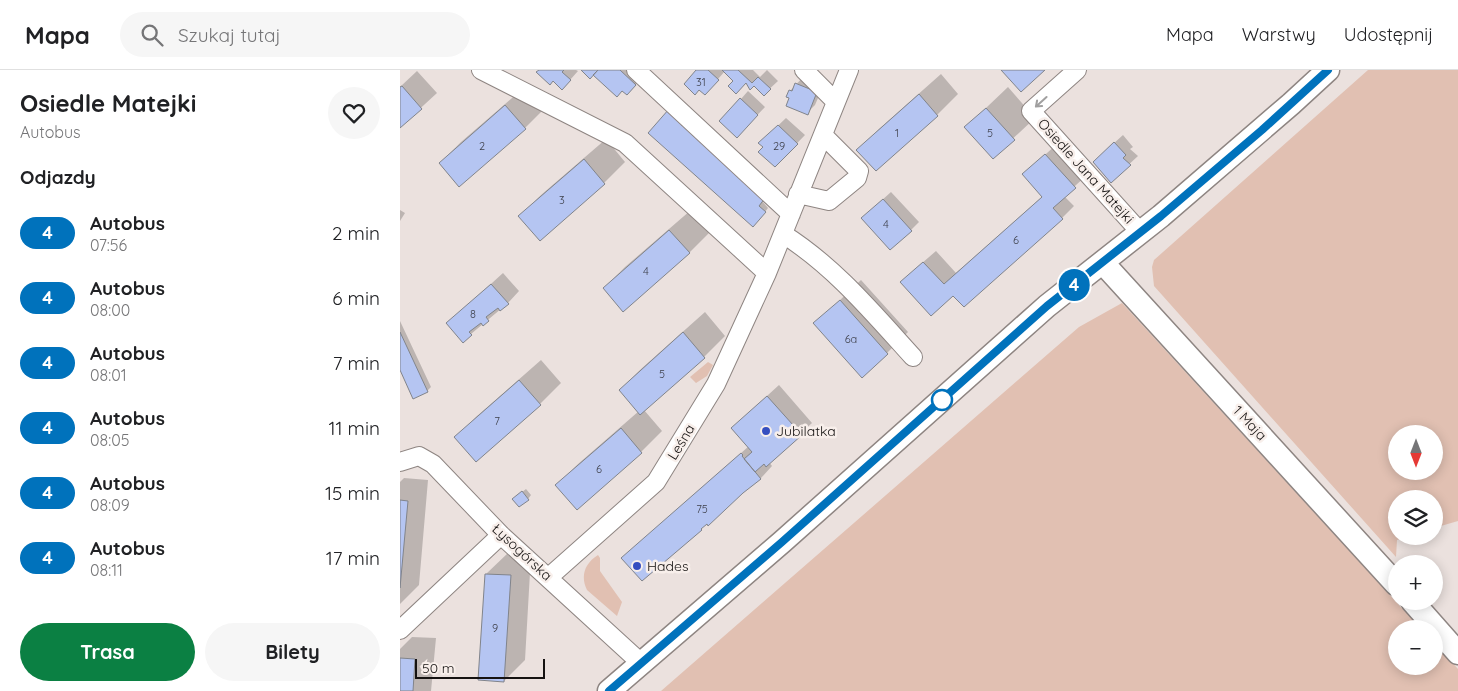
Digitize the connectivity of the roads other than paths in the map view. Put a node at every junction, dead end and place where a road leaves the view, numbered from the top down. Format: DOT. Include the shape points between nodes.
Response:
graph roads {
  1 [pos="481,70"];
  2 [pos="636,70"];
  3 [pos="804,70"];
  4 [pos="849,70"];
  5 [pos="1077,70"];
  6 [pos="1328,70"];
  7 [pos="836,102"];
  8 [pos="823,135"];
  9 [pos="798,194"];
  10 [pos="791,214"];
  11 [pos="1141,233"];
  12 [pos="783,234"];
  13 [pos="1103,263"];
  14 [pos="767,273"];
  15 [pos="913,357"];
  16 [pos="400,462"];
  17 [pos="501,535"];
  18 [pos="1388,575"];
  19 [pos="549,577"];
  20 [pos="1420,610"];
  21 [pos="400,630"];
  22 [pos="1458,653"];
  23 [pos="641,663"];
  24 [pos="609,691"];
  1 -- 14 [label="street" via="625,143"];
  2 -- 10 [label="street"];
  3 -- 7 [label="street"];
  4 -- 7 [label="street, Leśna"];
  5 -- 11 [label="street, Osiedle Jana Matejki, one-way" via="1031,111"];
  6 -- 11 [label="street"];
  7 -- 8 [label="street, Leśna"];
  8 -- 9 [label="street, Leśna"];
  8 -- 9 [label="street" via="859,171 857,178 829,201"];
  9 -- 10 [label="street, Leśna"];
  10 -- 12 [label="street, Leśna"];
  11 -- 13 [label="street"];
  12 -- 14 [label="street, Leśna"];
  12 -- 15 [label="street" via="807,249 861,300"];
  13 -- 18 [label="street, 1 Maja"];
  13 -- 23 [label="street" via="1047,306"];
  14 -- 19 [label="street, Leśna" via="716,384 656,482"];
  16 -- 17 [label="street, Łysogórska" via="419,456 433,464"];
  17 -- 19 [label="street, Łysogórska"];
  17 -- 21 [label="street"];
  19 -- 23 [label="street, Łysogórska"];
  20 -- 22 [label="street"];
  23 -- 24 [label="street"];
}
